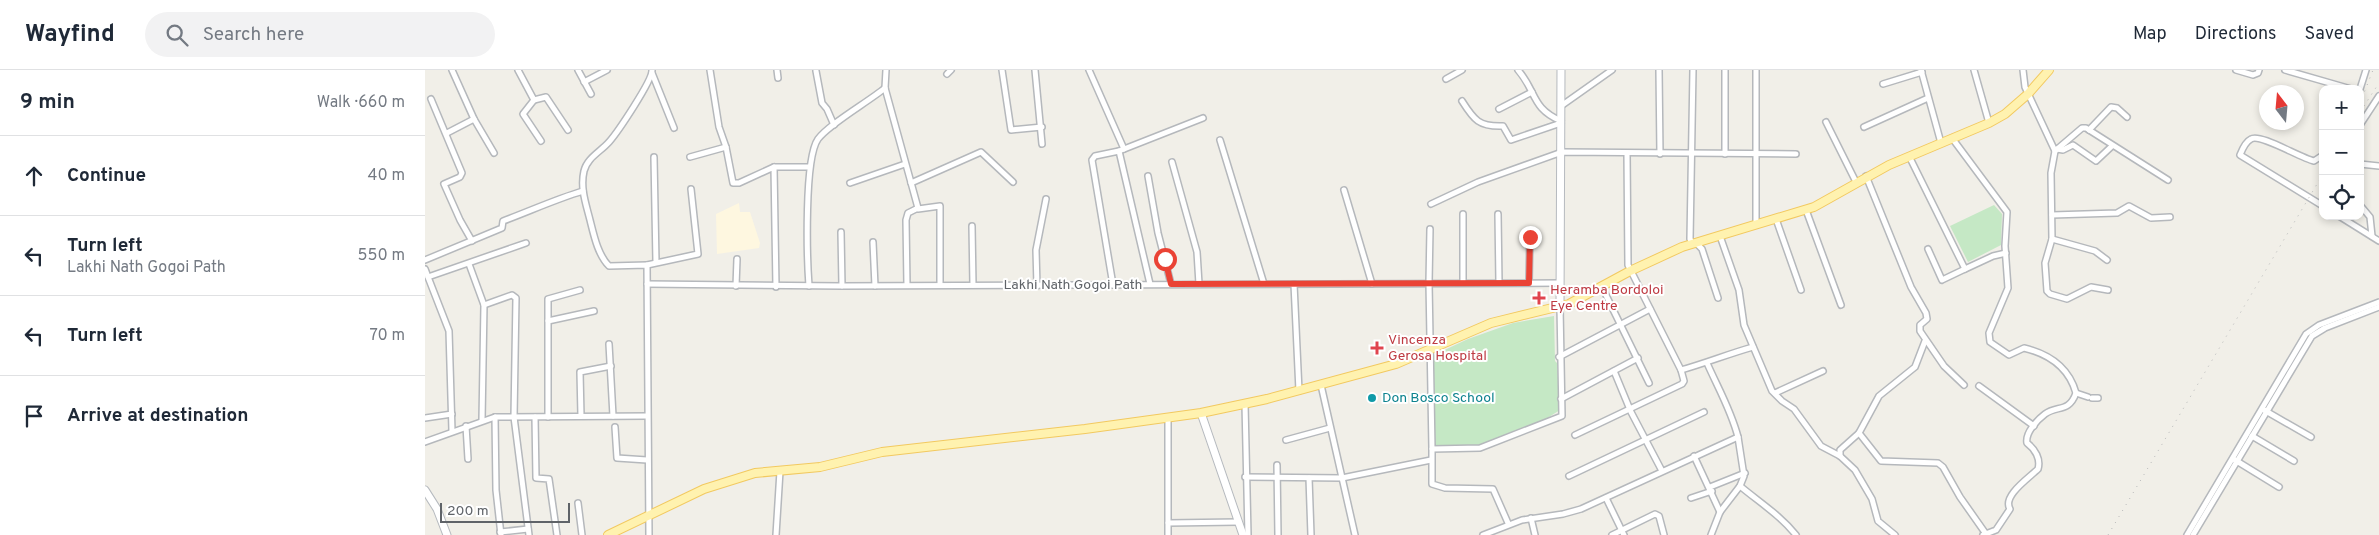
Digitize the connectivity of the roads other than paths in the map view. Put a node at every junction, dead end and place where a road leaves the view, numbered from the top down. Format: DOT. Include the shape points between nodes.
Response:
graph roads {
  1 [pos="451,70"];
  2 [pos="518,70"];
  3 [pos="578,70"];
  4 [pos="607,70"];
  5 [pos="710,70"];
  6 [pos="777,70"];
  7 [pos="886,70"];
  8 [pos="1002,70"];
  9 [pos="1035,70"];
  10 [pos="1089,70"];
  11 [pos="1462,70"];
  12 [pos="1518,70"];
  13 [pos="1561,70"];
  14 [pos="1613,70"];
  15 [pos="1659,70"];
  16 [pos="1693,70"];
  17 [pos="1725,70"];
  18 [pos="1756,70"];
  19 [pos="1974,70"];
  20 [pos="2023,70"];
  21 [pos="2049,70"];
  22 [pos="2236,70"];
  23 [pos="2259,70"];
  24 [pos="2285,70"];
  25 [pos="2366,70"];
  26 [pos="652,71"];
  27 [pos="816,71"];
  28 [pos="1922,71"];
  29 [pos="778,78"];
  30 [pos="1446,79"];
  31 [pos="584,82"];
  32 [pos="1883,84"];
  33 [pos="2337,85"];
  34 [pos="2361,85"];
  35 [pos="885,88"];
  36 [pos="1532,92"];
  37 [pos="591,94"];
  38 [pos="2028,94"];
  39 [pos="2379,96"];
  40 [pos="1928,98"];
  41 [pos="431,99"];
  42 [pos="534,100"];
  43 [pos="1462,100"];
  44 [pos="1561,106"];
  45 [pos="1499,109"];
  46 [pos="2127,116"];
  47 [pos="1203,118"];
  48 [pos="474,119"];
  49 [pos="2364,119"];
  50 [pos="1561,122"];
  51 [pos="1826,122"];
  52 [pos="1989,123"];
  53 [pos="834,126"];
  54 [pos="1041,127"];
  55 [pos="1864,127"];
  56 [pos="674,128"];
  57 [pos="568,130"];
  58 [pos="2089,130"];
  59 [pos="447,133"];
  60 [pos="1952,138"];
  61 [pos="1220,140"];
  62 [pos="541,141"];
  63 [pos="1941,143"];
  64 [pos="1042,144"];
  65 [pos="2112,146"];
  66 [pos="726,147"];
  67 [pos="1121,150"];
  68 [pos="2056,150"];
  69 [pos="1562,152"];
  70 [pos="494,153"];
  71 [pos="1627,153"];
  72 [pos="1692,153"];
  73 [pos="1659,154"];
  74 [pos="1725,154"];
  75 [pos="1757,154"];
  76 [pos="1796,154"];
  77 [pos="1909,155"];
  78 [pos="655,157"];
  79 [pos="690,157"];
  80 [pos="2319,157"];
  81 [pos="1172,162"];
  82 [pos="905,164"];
  83 [pos="2364,164"];
  84 [pos="2379,166"];
  85 [pos="774,167"];
  86 [pos="809,167"];
  87 [pos="1148,176"];
  88 [pos="1866,176"];
  89 [pos="2168,180"];
  90 [pos="1013,182"];
  91 [pos="1856,182"];
  92 [pos="850,183"];
  93 [pos="911,183"];
  94 [pos="691,190"];
  95 [pos="1344,190"];
  96 [pos="583,191"];
  97 [pos="1046,199"];
  98 [pos="1431,204"];
  99 [pos="2319,204"];
  100 [pos="918,209"];
  101 [pos="1806,210"];
  102 [pos="2364,210"];
  103 [pos="1463,214"];
  104 [pos="1498,214"];
  105 [pos="2052,215"];
  106 [pos="2170,217"];
  107 [pos="1776,220"];
  108 [pos="2346,220"];
  109 [pos="972,226"];
  110 [pos="1756,226"];
  111 [pos="1430,229"];
  112 [pos="841,232"];
  113 [pos="1530,232"];
  114 [pos="1720,236"];
  115 [pos="2372,236"];
  116 [pos="2052,239"];
  117 [pos="472,241"];
  118 [pos="2379,241"];
  119 [pos="873,242"];
  120 [pos="526,243"];
  121 [pos="1694,243"];
  122 [pos="1928,249"];
  123 [pos="2006,253"];
  124 [pos="737,259"];
  125 [pos="425,260"];
  126 [pos="2107,260"];
  127 [pos="656,262"];
  128 [pos="469,264"];
  129 [pos="647,265"];
  130 [pos="425,269"];
  131 [pos="1965,269"];
  132 [pos="1630,271"];
  133 [pos="428,277"];
  134 [pos="1429,283"];
  135 [pos="1463,283"];
  136 [pos="1499,283"];
  137 [pos="1529,283"];
  138 [pos="1560,283"];
  139 [pos="647,284"];
  140 [pos="1150,284"];
  141 [pos="1171,284"];
  142 [pos="1199,284"];
  143 [pos="1264,284"];
  144 [pos="1295,284"];
  145 [pos="1373,284"];
  146 [pos="907,285"];
  147 [pos="940,285"];
  148 [pos="973,285"];
  149 [pos="1113,285"];
  150 [pos="736,286"];
  151 [pos="776,286"];
  152 [pos="809,286"];
  153 [pos="842,286"];
  154 [pos="875,286"];
  155 [pos="1037,286"];
  156 [pos="1602,287"];
  157 [pos="580,290"];
  158 [pos="1801,290"];
  159 [pos="2109,290"];
  160 [pos="1719,298"];
  161 [pos="2379,302"];
  162 [pos="484,305"];
  163 [pos="1841,305"];
  164 [pos="1560,307"];
  165 [pos="2379,307"];
  166 [pos="1650,309"];
  167 [pos="594,311"];
  168 [pos="548,322"];
  169 [pos="1620,324"];
  170 [pos="1925,341"];
  171 [pos="609,344"];
  172 [pos="1753,347"];
  173 [pos="1431,350"];
  174 [pos="1559,357"];
  175 [pos="1638,358"];
  176 [pos="1707,363"];
  177 [pos="611,366"];
  178 [pos="1681,370"];
  179 [pos="1614,371"];
  180 [pos="1823,371"];
  181 [pos="1649,383"];
  182 [pos="1321,385"];
  183 [pos="1964,385"];
  184 [pos="1979,386"];
  185 [pos="1299,391"];
  186 [pos="1775,393"];
  187 [pos="2076,393"];
  188 [pos="2092,398"];
  189 [pos="1561,399"];
  190 [pos="1245,404"];
  191 [pos="1630,408"];
  192 [pos="2264,410"];
  193 [pos="1704,412"];
  194 [pos="1201,413"];
  195 [pos="452,414"];
  196 [pos="548,416"];
  197 [pos="581,416"];
  198 [pos="613,416"];
  199 [pos="647,416"];
  200 [pos="495,417"];
  201 [pos="514,417"];
  202 [pos="535,417"];
  203 [pos="1168,417"];
  204 [pos="425,418"];
  205 [pos="482,420"];
  206 [pos="466,426"];
  207 [pos="2034,426"];
  208 [pos="615,427"];
  209 [pos="1330,428"];
  210 [pos="452,431"];
  211 [pos="1859,433"];
  212 [pos="425,434"];
  213 [pos="1575,434"];
  214 [pos="2252,436"];
  215 [pos="1738,437"];
  216 [pos="2311,437"];
  217 [pos="1286,440"];
  218 [pos="1647,440"];
  219 [pos="426,441"];
  220 [pos="1432,449"];
  221 [pos="1695,456"];
  222 [pos="1840,456"];
  223 [pos="468,459"];
  224 [pos="647,460"];
  225 [pos="1431,460"];
  226 [pos="2235,460"];
  227 [pos="2294,461"];
  228 [pos="1277,465"];
  229 [pos="780,471"];
  230 [pos="1662,471"];
  231 [pos="1745,472"];
  232 [pos="1245,476"];
  233 [pos="1277,476"];
  234 [pos="1569,476"];
  235 [pos="1309,478"];
  236 [pos="1342,478"];
  237 [pos="1740,486"];
  238 [pos="2279,487"];
  239 [pos="1711,489"];
  240 [pos="425,490"];
  241 [pos="1606,498"];
  242 [pos="1691,498"];
  243 [pos="578,503"];
  244 [pos="1721,512"];
  245 [pos="649,515"];
  246 [pos="1531,518"];
  247 [pos="1238,522"];
  248 [pos="1168,523"];
  249 [pos="1509,524"];
  250 [pos="528,529"];
  251 [pos="501,533"];
  252 [pos="1623,533"];
  253 [pos="1985,534"];
  254 [pos="447,535"];
  255 [pos="529,535"];
  256 [pos="557,535"];
  257 [pos="582,535"];
  258 [pos="608,535"];
  259 [pos="649,535"];
  260 [pos="776,535"];
  261 [pos="1168,535"];
  262 [pos="1243,535"];
  263 [pos="1247,535"];
  264 [pos="1279,535"];
  265 [pos="1311,535"];
  266 [pos="1355,535"];
  267 [pos="1483,535"];
  268 [pos="1535,535"];
  269 [pos="1612,535"];
  270 [pos="1664,535"];
  271 [pos="1711,535"];
  272 [pos="1796,535"];
  273 [pos="1895,535"];
  274 [pos="2187,535"];
  275 [pos="2193,535"];
  1 -- 48 [label="street"];
  2 -- 42 [label="street"];
  3 -- 31 [label="street"];
  4 -- 31 [label="street"];
  5 -- 66 [label="street" via="719,129"];
  6 -- 29 [label="street"];
  7 -- 35 [label="street"];
  8 -- 54 [label="street" via="1011,130"];
  9 -- 54 [label="street"];
  10 -- 67 [label="street"];
  11 -- 30 [label="street"];
  12 -- 36 [label="street"];
  13 -- 44 [label="street"];
  14 -- 44 [label="street"];
  15 -- 73 [label="street"];
  16 -- 72 [label="street"];
  17 -- 74 [label="street"];
  18 -- 75 [label="street"];
  19 -- 52 [label="street"];
  20 -- 38 [label="street"];
  21 -- 38 [label="main road"];
  22 -- 23 [label="street" via="2253,75"];
  24 -- 33 [label="street"];
  25 -- 34 [label="street"];
  26 -- 56 [label="street"];
  26 -- 96 [label="street" via="616,134 586,165"];
  27 -- 53 [label="street" via="822,105"];
  28 -- 32 [label="street"];
  28 -- 40 [label="street"];
  31 -- 37 [label="street"];
  35 -- 53 [label="street"];
  35 -- 82 [label="street"];
  36 -- 45 [label="street"];
  36 -- 50 [label="street" via="1539,107"];
  38 -- 52 [label="main road"];
  38 -- 68 [label="street"];
  39 -- 49 [label="street"];
  40 -- 55 [label="street"];
  40 -- 63 [label="street"];
  41 -- 59 [label="street"];
  42 -- 57 [label="street" via="546,97"];
  42 -- 62 [label="street" via="523,114"];
  43 -- 50 [label="street" via="1474,119 1487,126 1503,126 1511,140"];
  44 -- 50 [label="street"];
  46 -- 58 [label="street" via="2111,107"];
  47 -- 67 [label="street"];
  48 -- 59 [label="street"];
  48 -- 70 [label="street"];
  50 -- 69 [label="street"];
  51 -- 91 [label="street"];
  52 -- 60 [label="main road"];
  53 -- 86 [label="street" via="818,140"];
  54 -- 64 [label="street"];
  58 -- 65 [label="street"];
  58 -- 68 [label="street" via="2082,128"];
  59 -- 117 [label="street" via="462,173 444,184"];
  60 -- 63 [label="main road"];
  60 -- 123 [label="street" via="2007,212"];
  61 -- 143 [label="street"];
  63 -- 77 [label="main road"];
  65 -- 68 [label="street" via="2096,161 2073,146"];
  65 -- 89 [label="street"];
  66 -- 79 [label="street"];
  66 -- 85 [label="street" via="735,184"];
  67 -- 140 [label="street"];
  67 -- 149 [label="street" via="1095,156 1092,160"];
  68 -- 105 [label="street" via="2051,173"];
  69 -- 71 [label="street"];
  69 -- 98 [label="street" via="1478,182"];
  69 -- 138 [label="street"];
  71 -- 73 [label="street"];
  71 -- 132 [label="street" via="1627,258"];
  72 -- 73 [label="street"];
  72 -- 74 [label="street"];
  72 -- 121 [label="street" via="1690,239"];
  74 -- 75 [label="street"];
  75 -- 76 [label="street"];
  75 -- 110 [label="street"];
  77 -- 88 [label="main road"];
  77 -- 131 [label="street"];
  78 -- 127 [label="street"];
  80 -- 99 [label="street" via="2313,161 2301,158 2256,137 2250,139 2239,155"];
  81 -- 142 [label="street" via="1197,252"];
  82 -- 92 [label="street"];
  82 -- 93 [label="street"];
  83 -- 84 [label="street"];
  85 -- 86 [label="street"];
  85 -- 151 [label="street"];
  86 -- 152 [label="street"];
  87 -- 141 [label="street"];
  88 -- 91 [label="main road"];
  88 -- 170 [label="street" via="1911,287 1926,313 1927,319 1919,327"];
  90 -- 93 [label="street" via="981,152"];
  91 -- 101 [label="main road"];
  93 -- 100 [label="street"];
  94 -- 127 [label="street" via="698,254"];
  95 -- 145 [label="street"];
  96 -- 117 [label="street" via="503,222 503,228"];
  96 -- 129 [label="street" via="604,261 609,266"];
  97 -- 155 [label="street" via="1036,250"];
  100 -- 146 [label="street" via="909,213 906,220"];
  100 -- 147 [label="street" via="939,205"];
  101 -- 107 [label="main road"];
  101 -- 163 [label="street"];
  102 -- 115 [label="street" via="2369,217"];
  103 -- 135 [label="street"];
  104 -- 136 [label="street"];
  105 -- 106 [label="street" via="2117,213 2129,206 2151,218"];
  105 -- 116 [label="street"];
  107 -- 110 [label="main road"];
  107 -- 158 [label="street"];
  108 -- 115 [label="street"];
  109 -- 148 [label="street"];
  110 -- 114 [label="main road"];
  111 -- 134 [label="street"];
  112 -- 153 [label="street"];
  113 -- 137 [label="street"];
  114 -- 121 [label="main road"];
  114 -- 172 [label="street" via="1739,290 1744,325"];
  115 -- 118 [label="street"];
  116 -- 126 [label="street" via="2095,251"];
  116 -- 159 [label="street" via="2045,263 2046,286 2050,294 2067,299 2091,287"];
  117 -- 125 [label="street"];
  119 -- 154 [label="street"];
  120 -- 128 [label="street"];
  121 -- 132 [label="main road"];
  121 -- 160 [label="street" via="1702,249"];
  122 -- 131 [label="street" via="1942,280"];
  123 -- 131 [label="street"];
  123 -- 187 [label="street" via="2008,288 1989,333 1990,342 2005,354 2012,355 2024,348 2055,362 2066,371"];
  124 -- 150 [label="street"];
  127 -- 129 [label="street"];
  128 -- 133 [label="street"];
  128 -- 162 [label="street"];
  129 -- 139 [label="street"];
  130 -- 133 [label="street"];
  132 -- 156 [label="main road"];
  132 -- 166 [label="street"];
  133 -- 195 [label="street" via="449,331"];
  134 -- 135 [label="street, Lakhi Nath Gogoi Path"];
  134 -- 145 [label="street, Lakhi Nath Gogoi Path"];
  134 -- 173 [label="street"];
  135 -- 136 [label="street, Lakhi Nath Gogoi Path"];
  136 -- 137 [label="street, Lakhi Nath Gogoi Path"];
  137 -- 138 [label="street, Lakhi Nath Gogoi Path"];
  138 -- 164 [label="street"];
  139 -- 150 [label="street, Lakhi Nath Gogoi Path"];
  139 -- 199 [label="street"];
  140 -- 141 [label="street, Lakhi Nath Gogoi Path"];
  140 -- 149 [label="street, Lakhi Nath Gogoi Path"];
  141 -- 142 [label="street, Lakhi Nath Gogoi Path"];
  142 -- 143 [label="street, Lakhi Nath Gogoi Path"];
  143 -- 144 [label="street, Lakhi Nath Gogoi Path"];
  144 -- 145 [label="street, Lakhi Nath Gogoi Path"];
  144 -- 185 [label="street"];
  146 -- 147 [label="street, Lakhi Nath Gogoi Path"];
  146 -- 154 [label="street, Lakhi Nath Gogoi Path"];
  147 -- 148 [label="street, Lakhi Nath Gogoi Path"];
  148 -- 155 [label="street, Lakhi Nath Gogoi Path"];
  149 -- 155 [label="street, Lakhi Nath Gogoi Path"];
  150 -- 151 [label="street, Lakhi Nath Gogoi Path"];
  151 -- 152 [label="street, Lakhi Nath Gogoi Path"];
  152 -- 153 [label="street, Lakhi Nath Gogoi Path"];
  153 -- 154 [label="street, Lakhi Nath Gogoi Path"];
  156 -- 164 [label="main road"];
  156 -- 169 [label="street"];
  157 -- 168 [label="street" via="547,298"];
  161 -- 192 [label="street" via="2309,331"];
  162 -- 201 [label="street" via="512,295 516,298"];
  162 -- 205 [label="street"];
  164 -- 173 [label="main road" via="1496,321"];
  164 -- 174 [label="street"];
  165 -- 192 [label="street" via="2312,336"];
  166 -- 169 [label="street"];
  166 -- 178 [label="street"];
  167 -- 168 [label="street"];
  168 -- 196 [label="street"];
  169 -- 174 [label="street"];
  169 -- 175 [label="street"];
  170 -- 183 [label="street"];
  170 -- 211 [label="street" via="1915,367 1875,401"];
  171 -- 177 [label="street"];
  172 -- 176 [label="street" via="1718,356"];
  172 -- 186 [label="street"];
  173 -- 182 [label="main road" via="1396,364"];
  173 -- 220 [label="street"];
  174 -- 189 [label="street"];
  175 -- 179 [label="street"];
  175 -- 181 [label="street"];
  176 -- 178 [label="street"];
  176 -- 215 [label="street" via="1731,411"];
  177 -- 197 [label="street" via="580,372"];
  177 -- 198 [label="street"];
  178 -- 191 [label="street" via="1682,384"];
  179 -- 189 [label="street"];
  179 -- 191 [label="street"];
  180 -- 186 [label="street"];
  182 -- 185 [label="main road"];
  182 -- 209 [label="street"];
  184 -- 207 [label="street"];
  185 -- 190 [label="main road"];
  186 -- 222 [label="street" via="1794,409 1821,446"];
  187 -- 188 [label="street"];
  187 -- 207 [label="street" via="2065,408 2047,413"];
  189 -- 220 [label="street" via="1562,416 1489,446"];
  190 -- 194 [label="main road"];
  190 -- 232 [label="street"];
  191 -- 213 [label="street"];
  191 -- 218 [label="street"];
  192 -- 214 [label="street"];
  192 -- 216 [label="street"];
  192 -- 226 [label="street"];
  193 -- 218 [label="street"];
  194 -- 203 [label="main road"];
  194 -- 247 [label="street"];
  195 -- 204 [label="street"];
  195 -- 210 [label="street"];
  196 -- 197 [label="street"];
  196 -- 202 [label="street"];
  197 -- 198 [label="street"];
  198 -- 199 [label="street"];
  199 -- 224 [label="street"];
  200 -- 201 [label="street"];
  200 -- 205 [label="street"];
  200 -- 251 [label="street" via="496,490"];
  201 -- 202 [label="street"];
  201 -- 250 [label="street"];
  202 -- 256 [label="street" via="536,478 549,479"];
  203 -- 229 [label="main road" via="882,452 829,465"];
  203 -- 248 [label="street"];
  205 -- 206 [label="street"];
  206 -- 210 [label="street"];
  206 -- 223 [label="street"];
  207 -- 253 [label="street" via="2026,437 2038,458 2038,469 2010,496 2010,510 1997,530"];
  208 -- 224 [label="street" via="617,458"];
  209 -- 217 [label="street"];
  209 -- 236 [label="street"];
  210 -- 219 [label="street"];
  211 -- 222 [label="street" via="1840,450"];
  211 -- 253 [label="street" via="1881,461 1938,463 1943,467"];
  212 -- 219 [label="street"];
  214 -- 226 [label="street"];
  214 -- 227 [label="street"];
  215 -- 221 [label="street"];
  215 -- 231 [label="street"];
  218 -- 230 [label="street"];
  218 -- 234 [label="street"];
  220 -- 225 [label="street"];
  221 -- 230 [label="street"];
  221 -- 239 [label="street"];
  222 -- 273 [label="street" via="1855,470 1872,499 1878,521"];
  224 -- 245 [label="street"];
  225 -- 236 [label="street"];
  225 -- 249 [label="street" via="1432,484 1445,488 1493,489"];
  226 -- 238 [label="street"];
  226 -- 274 [label="street"];
  226 -- 275 [label="street"];
  228 -- 233 [label="street"];
  229 -- 245 [label="main road" via="755,472 730,479"];
  229 -- 260 [label="street"];
  230 -- 241 [label="street"];
  231 -- 237 [label="street"];
  231 -- 239 [label="street"];
  232 -- 233 [label="street"];
  232 -- 263 [label="street"];
  233 -- 235 [label="street"];
  233 -- 264 [label="street"];
  235 -- 236 [label="street"];
  235 -- 265 [label="street"];
  236 -- 266 [label="street"];
  237 -- 244 [label="street"];
  237 -- 272 [label="street" via="1782,518"];
  239 -- 242 [label="street"];
  239 -- 244 [label="street"];
  240 -- 254 [label="street"];
  241 -- 246 [label="street" via="1571,513"];
  241 -- 252 [label="street"];
  243 -- 257 [label="street"];
  244 -- 271 [label="street"];
  245 -- 258 [label="main road"];
  245 -- 259 [label="street"];
  246 -- 249 [label="street"];
  246 -- 268 [label="street"];
  247 -- 248 [label="street"];
  247 -- 262 [label="street"];
  248 -- 261 [label="street"];
  249 -- 267 [label="street"];
  250 -- 251 [label="street"];
  250 -- 255 [label="street"];
  252 -- 269 [label="street"];
  252 -- 270 [label="street" via="1658,514"];
}
